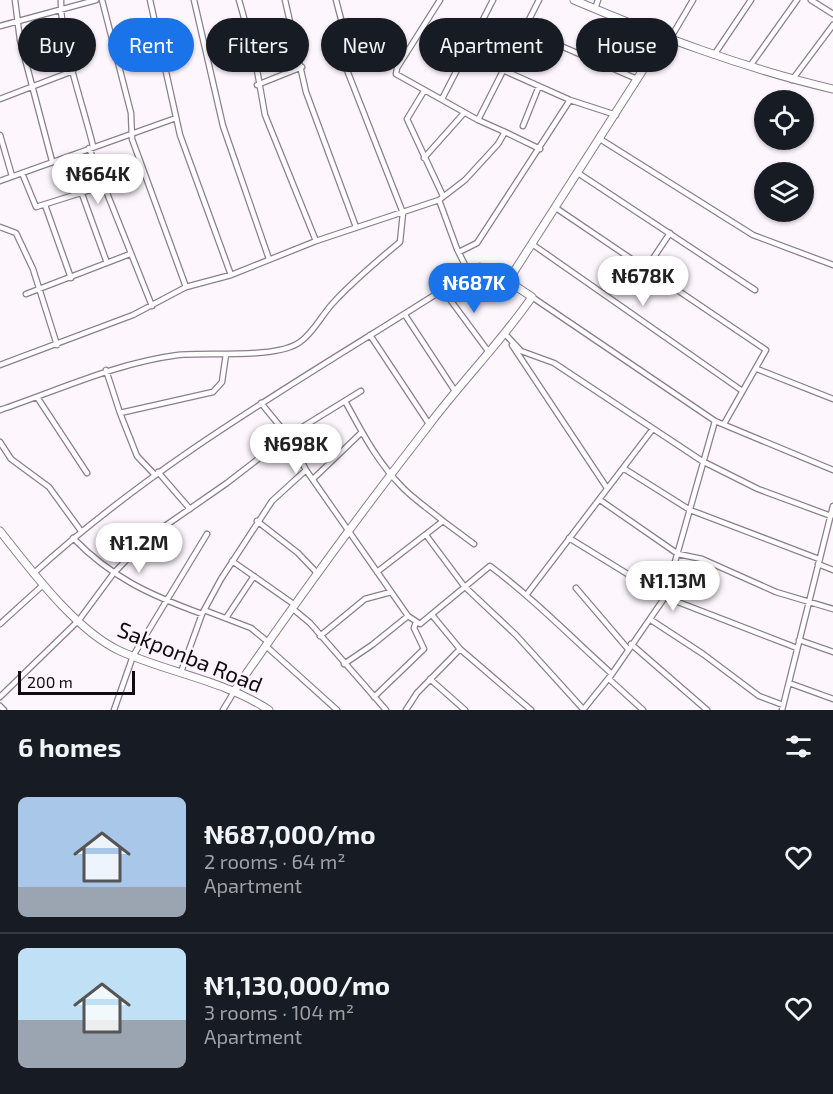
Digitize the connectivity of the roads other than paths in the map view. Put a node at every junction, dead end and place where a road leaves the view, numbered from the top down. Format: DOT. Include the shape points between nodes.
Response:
graph roads {
  1 [pos="15,0"];
  2 [pos="61,0"];
  3 [pos="96,0"];
  4 [pos="102,0"];
  5 [pos="150,0"];
  6 [pos="194,0"];
  7 [pos="240,0"];
  8 [pos="285,0"];
  9 [pos="336,0"];
  10 [pos="440,0"];
  11 [pos="493,0"];
  12 [pos="539,0"];
  13 [pos="574,0"];
  14 [pos="598,0"];
  15 [pos="693,0"];
  16 [pos="751,0"];
  17 [pos="797,0"];
  18 [pos="812,0"];
  19 [pos="595,9"];
  20 [pos="61,11"];
  21 [pos="833,14"];
  22 [pos="62,18"];
  23 [pos="290,18"];
  24 [pos="530,18"];
  25 [pos="617,18"];
  26 [pos="16,22"];
  27 [pos="678,22"];
  28 [pos="833,25"];
  29 [pos="0,26"];
  30 [pos="678,42"];
  31 [pos="564,48"];
  32 [pos="714,56"];
  33 [pos="749,68"];
  34 [pos="70,72"];
  35 [pos="73,72"];
  36 [pos="290,72"];
  37 [pos="303,72"];
  38 [pos="504,72"];
  39 [pos="507,72"];
  40 [pos="644,72"];
  41 [pos="638,80"];
  42 [pos="792,80"];
  43 [pos="257,85"];
  44 [pos="539,86"];
  45 [pos="32,87"];
  46 [pos="833,89"];
  47 [pos="424,91"];
  48 [pos="0,99"];
  49 [pos="442,99"];
  50 [pos="570,100"];
  51 [pos="464,113"];
  52 [pos="616,115"];
  53 [pos="176,117"];
  54 [pos="478,120"];
  55 [pos="523,126"];
  56 [pos="505,132"];
  57 [pos="132,133"];
  58 [pos="0,135"];
  59 [pos="600,139"];
  60 [pos="91,147"];
  61 [pos="540,149"];
  62 [pos="424,158"];
  63 [pos="52,161"];
  64 [pos="22,172"];
  65 [pos="578,173"];
  66 [pos="12,176"];
  67 [pos="0,181"];
  68 [pos="103,186"];
  69 [pos="82,194"];
  70 [pos="441,198"];
  71 [pos="45,205"];
  72 [pos="556,208"];
  73 [pos="403,213"];
  74 [pos="0,227"];
  75 [pos="356,227"];
  76 [pos="670,233"];
  77 [pos="316,241"];
  78 [pos="532,244"];
  79 [pos="459,252"];
  80 [pos="130,254"];
  81 [pos="269,259"];
  82 [pos="107,263"];
  83 [pos="833,265"];
  84 [pos="646,269"];
  85 [pos="469,273"];
  86 [pos="231,275"];
  87 [pos="71,278"];
  88 [pos="508,281"];
  89 [pos="186,287"];
  90 [pos="40,290"];
  91 [pos="443,290"];
  92 [pos="755,290"];
  93 [pos="26,294"];
  94 [pos="532,297"];
  95 [pos="152,306"];
  96 [pos="405,315"];
  97 [pos="370,335"];
  98 [pos="506,335"];
  99 [pos="57,345"];
  100 [pos="488,351"];
  101 [pos="226,354"];
  102 [pos="0,365"];
  103 [pos="757,369"];
  104 [pos="106,370"];
  105 [pos="741,390"];
  106 [pos="361,391"];
  107 [pos="455,391"];
  108 [pos="37,398"];
  109 [pos="833,399"];
  110 [pos="345,401"];
  111 [pos="261,404"];
  112 [pos="0,410"];
  113 [pos="120,413"];
  114 [pos="715,421"];
  115 [pos="429,424"];
  116 [pos="724,424"];
  117 [pos="652,430"];
  118 [pos="361,433"];
  119 [pos="288,436"];
  120 [pos="0,442"];
  121 [pos="702,461"];
  122 [pos="623,468"];
  123 [pos="306,470"];
  124 [pos="833,470"];
  125 [pos="87,473"];
  126 [pos="156,474"];
  127 [pos="391,475"];
  128 [pos="313,479"];
  129 [pos="607,488"];
  130 [pos="600,500"];
  131 [pos="833,506"];
  132 [pos="190,509"];
  133 [pos="690,510"];
  134 [pos="831,516"];
  135 [pos="257,521"];
  136 [pos="443,521"];
  137 [pos="0,531"];
  138 [pos="81,531"];
  139 [pos="349,532"];
  140 [pos="207,534"];
  141 [pos="426,535"];
  142 [pos="73,538"];
  143 [pos="569,538"];
  144 [pos="474,544"];
  145 [pos="678,554"];
  146 [pos="232,561"];
  147 [pos="819,562"];
  148 [pos="833,570"];
  149 [pos="376,572"];
  150 [pos="33,574"];
  151 [pos="113,574"];
  152 [pos="318,574"];
  153 [pos="254,576"];
  154 [pos="43,585"];
  155 [pos="464,586"];
  156 [pos="576,588"];
  157 [pos="391,592"];
  158 [pos="527,594"];
  159 [pos="665,597"];
  160 [pos="165,600"];
  161 [pos="809,602"];
  162 [pos="293,606"];
  163 [pos="833,609"];
  164 [pos="203,612"];
  165 [pos="432,615"];
  166 [pos="408,616"];
  167 [pos="226,618"];
  168 [pos="79,620"];
  169 [pos="651,620"];
  170 [pos="416,622"];
  171 [pos="0,624"];
  172 [pos="320,636"];
  173 [pos="799,640"];
  174 [pos="267,644"];
  175 [pos="629,646"];
  176 [pos="797,648"];
  177 [pos="460,649"];
  178 [pos="833,652"];
  179 [pos="133,656"];
  180 [pos="344,664"];
  181 [pos="181,672"];
  182 [pos="611,677"];
  183 [pos="430,679"];
  184 [pos="789,683"];
  185 [pos="235,690"];
  186 [pos="0,697"];
  187 [pos="374,697"];
  188 [pos="833,699"];
  189 [pos="0,706"];
  190 [pos="782,707"];
  191 [pos="4,710"];
  192 [pos="114,710"];
  193 [pos="223,710"];
  194 [pos="269,710"];
  195 [pos="337,710"];
  196 [pos="386,710"];
  197 [pos="406,710"];
  198 [pos="465,710"];
  199 [pos="531,710"];
  200 [pos="583,710"];
  201 [pos="643,710"];
  202 [pos="707,710"];
  1 -- 26 [label="street"];
  2 -- 20 [label="street"];
  3 -- 20 [label="street"];
  4 -- 57 [label="street" via="131,113"];
  5 -- 53 [label="street"];
  6 -- 81 [label="street" via="223,126"];
  7 -- 43 [label="street" via="256,62"];
  8 -- 23 [label="street"];
  9 -- 73 [label="street" via="348,42 345,65"];
  10 -- 47 [label="street" via="396,70 397,76"];
  11 -- 49 [label="street"];
  12 -- 24 [label="street"];
  13 -- 19 [label="street"];
  14 -- 19 [label="street"];
  15 -- 27 [label="street"];
  16 -- 32 [label="street"];
  17 -- 33 [label="street"];
  18 -- 21 [label="street"];
  19 -- 25 [label="street"];
  20 -- 22 [label="street"];
  20 -- 26 [label="street"];
  26 -- 29 [label="street"];
  26 -- 45 [label="street"];
  28 -- 42 [label="street"];
  30 -- 32 [label="street"];
  31 -- 41 [label="street"];
  32 -- 33 [label="street"];
  33 -- 42 [label="street"];
  34 -- 45 [label="street"];
  35 -- 60 [label="street"];
  36 -- 43 [label="street"];
  37 -- 75 [label="street" via="312,109"];
  38 -- 54 [label="street"];
  39 -- 44 [label="street"];
  40 -- 41 [label="street"];
  41 -- 52 [label="street"];
  42 -- 46 [label="street"];
  43 -- 77 [label="street" via="265,115"];
  44 -- 50 [label="street"];
  44 -- 55 [label="street"];
  45 -- 48 [label="street"];
  45 -- 63 [label="street"];
  47 -- 49 [label="street"];
  47 -- 62 [label="street" via="407,118"];
  49 -- 51 [label="street"];
  50 -- 52 [label="street"];
  50 -- 61 [label="street"];
  51 -- 54 [label="street"];
  51 -- 62 [label="street"];
  52 -- 59 [label="street"];
  53 -- 57 [label="street"];
  53 -- 86 [label="street"];
  54 -- 56 [label="street"];
  56 -- 61 [label="street"];
  56 -- 70 [label="street" via="465,180"];
  57 -- 60 [label="street"];
  57 -- 89 [label="street"];
  58 -- 66 [label="street"];
  59 -- 65 [label="street"];
  59 -- 83 [label="street" via="753,235"];
  60 -- 63 [label="street"];
  60 -- 68 [label="street"];
  61 -- 79 [label="street" via="477,243"];
  62 -- 70 [label="street"];
  63 -- 64 [label="street"];
  64 -- 66 [label="street"];
  64 -- 71 [label="street" via="34,206"];
  65 -- 72 [label="street"];
  65 -- 76 [label="street"];
  66 -- 67 [label="street"];
  68 -- 69 [label="street"];
  68 -- 80 [label="street"];
  69 -- 71 [label="street"];
  69 -- 82 [label="street"];
  70 -- 73 [label="street"];
  70 -- 79 [label="street"];
  71 -- 87 [label="street"];
  72 -- 78 [label="street"];
  72 -- 84 [label="street"];
  73 -- 75 [label="street"];
  73 -- 101 [label="street" via="400,242 376,261 299,342 289,347"];
  74 -- 90 [label="street" via="16,233"];
  75 -- 77 [label="street"];
  76 -- 84 [label="street"];
  76 -- 92 [label="street"];
  77 -- 81 [label="street"];
  78 -- 88 [label="street"];
  78 -- 105 [label="street"];
  79 -- 85 [label="street"];
  80 -- 82 [label="street"];
  80 -- 95 [label="street"];
  81 -- 86 [label="street"];
  82 -- 87 [label="street"];
  84 -- 103 [label="street" via="766,350"];
  85 -- 88 [label="street" via="480,267"];
  85 -- 91 [label="street"];
  86 -- 89 [label="street"];
  87 -- 90 [label="street"];
  88 -- 94 [label="street"];
  89 -- 95 [label="street"];
  90 -- 93 [label="street"];
  90 -- 99 [label="street"];
  91 -- 96 [label="street"];
  91 -- 100 [label="street"];
  94 -- 98 [label="street"];
  94 -- 114 [label="street"];
  95 -- 99 [label="street"];
  96 -- 97 [label="street"];
  96 -- 107 [label="street"];
  97 -- 111 [label="street"];
  97 -- 115 [label="street"];
  98 -- 100 [label="street"];
  98 -- 117 [label="street" via="521,351 554,363"];
  98 -- 129 [label="street"];
  99 -- 102 [label="street"];
  100 -- 107 [label="street"];
  101 -- 104 [label="street" via="181,355"];
  101 -- 113 [label="street" via="222,382 213,392"];
  103 -- 105 [label="street"];
  103 -- 109 [label="street"];
  104 -- 108 [label="street"];
  104 -- 113 [label="street"];
  105 -- 116 [label="street"];
  106 -- 110 [label="street"];
  107 -- 115 [label="street"];
  108 -- 112 [label="street"];
  108 -- 125 [label="street"];
  110 -- 118 [label="street"];
  110 -- 119 [label="street"];
  111 -- 119 [label="street"];
  111 -- 126 [label="street"];
  113 -- 126 [label="street" via="132,447"];
  114 -- 116 [label="street"];
  114 -- 121 [label="street"];
  115 -- 127 [label="street"];
  116 -- 124 [label="street"];
  117 -- 121 [label="street"];
  117 -- 122 [label="street"];
  118 -- 127 [label="street"];
  118 -- 128 [label="street"];
  119 -- 123 [label="street"];
  119 -- 132 [label="street"];
  120 -- 138 [label="street" via="11,459 49,488"];
  121 -- 133 [label="street"];
  121 -- 134 [label="street" via="758,489"];
  122 -- 129 [label="street"];
  122 -- 133 [label="street"];
  123 -- 128 [label="street"];
  123 -- 135 [label="street" via="272,501"];
  126 -- 132 [label="street"];
  126 -- 138 [label="street"];
  127 -- 136 [label="street"];
  127 -- 139 [label="street"];
  128 -- 139 [label="street"];
  129 -- 130 [label="street"];
  130 -- 143 [label="street"];
  130 -- 145 [label="street"];
  131 -- 134 [label="street"];
  132 -- 151 [label="street"];
  133 -- 145 [label="street"];
  133 -- 147 [label="street"];
  134 -- 147 [label="street"];
  135 -- 146 [label="street"];
  135 -- 152 [label="street"];
  136 -- 141 [label="street"];
  136 -- 144 [label="street"];
  137 -- 150 [label="street, Sakponba Road"];
  138 -- 142 [label="street"];
  139 -- 149 [label="street"];
  139 -- 152 [label="street"];
  140 -- 160 [label="street"];
  141 -- 149 [label="street"];
  141 -- 155 [label="street"];
  142 -- 150 [label="street"];
  142 -- 151 [label="street"];
  143 -- 158 [label="street"];
  143 -- 159 [label="street"];
  145 -- 159 [label="street"];
  145 -- 161 [label="street"];
  146 -- 153 [label="street"];
  146 -- 164 [label="street"];
  147 -- 148 [label="street"];
  147 -- 161 [label="street"];
  149 -- 157 [label="street"];
  150 -- 154 [label="street, Sakponba Road"];
  151 -- 160 [label="street"];
  151 -- 168 [label="street"];
  152 -- 162 [label="street"];
  153 -- 162 [label="street"];
  153 -- 167 [label="street"];
  154 -- 168 [label="street, Sakponba Road"];
  154 -- 171 [label="street"];
  155 -- 158 [label="street" via="490,566"];
  155 -- 165 [label="street"];
  155 -- 200 [label="street" via="516,635"];
  156 -- 175 [label="street"];
  157 -- 166 [label="street"];
  157 -- 172 [label="street" via="365,599"];
  158 -- 182 [label="street"];
  159 -- 169 [label="street"];
  159 -- 176 [label="street"];
  160 -- 164 [label="street"];
  160 -- 179 [label="street"];
  161 -- 163 [label="street"];
  161 -- 173 [label="street"];
  162 -- 172 [label="street"];
  162 -- 174 [label="street"];
  164 -- 167 [label="street"];
  164 -- 181 [label="street"];
  165 -- 170 [label="street" via="420,624"];
  165 -- 177 [label="street"];
  166 -- 170 [label="street"];
  166 -- 180 [label="street"];
  167 -- 174 [label="street" via="250,628"];
  168 -- 179 [label="street, Sakponba Road" via="107,644"];
  168 -- 186 [label="street"];
  169 -- 175 [label="street"];
  169 -- 190 [label="street" via="752,691"];
  170 -- 187 [label="street" via="414,628 424,649"];
  172 -- 180 [label="street"];
  173 -- 176 [label="street"];
  173 -- 178 [label="street"];
  174 -- 185 [label="street"];
  174 -- 195 [label="street"];
  175 -- 182 [label="street"];
  175 -- 202 [label="street"];
  176 -- 184 [label="street"];
  177 -- 183 [label="street"];
  177 -- 199 [label="street"];
  179 -- 181 [label="street, Sakponba Road"];
  179 -- 192 [label="street"];
  180 -- 187 [label="street"];
  181 -- 185 [label="street, Sakponba Road"];
  182 -- 200 [label="street"];
  182 -- 201 [label="street"];
  183 -- 197 [label="street"];
  183 -- 198 [label="street"];
  184 -- 188 [label="street"];
  184 -- 190 [label="street"];
  185 -- 193 [label="street"];
  185 -- 194 [label="street, Sakponba Road"];
  187 -- 196 [label="street"];
  189 -- 191 [label="street"];
}
